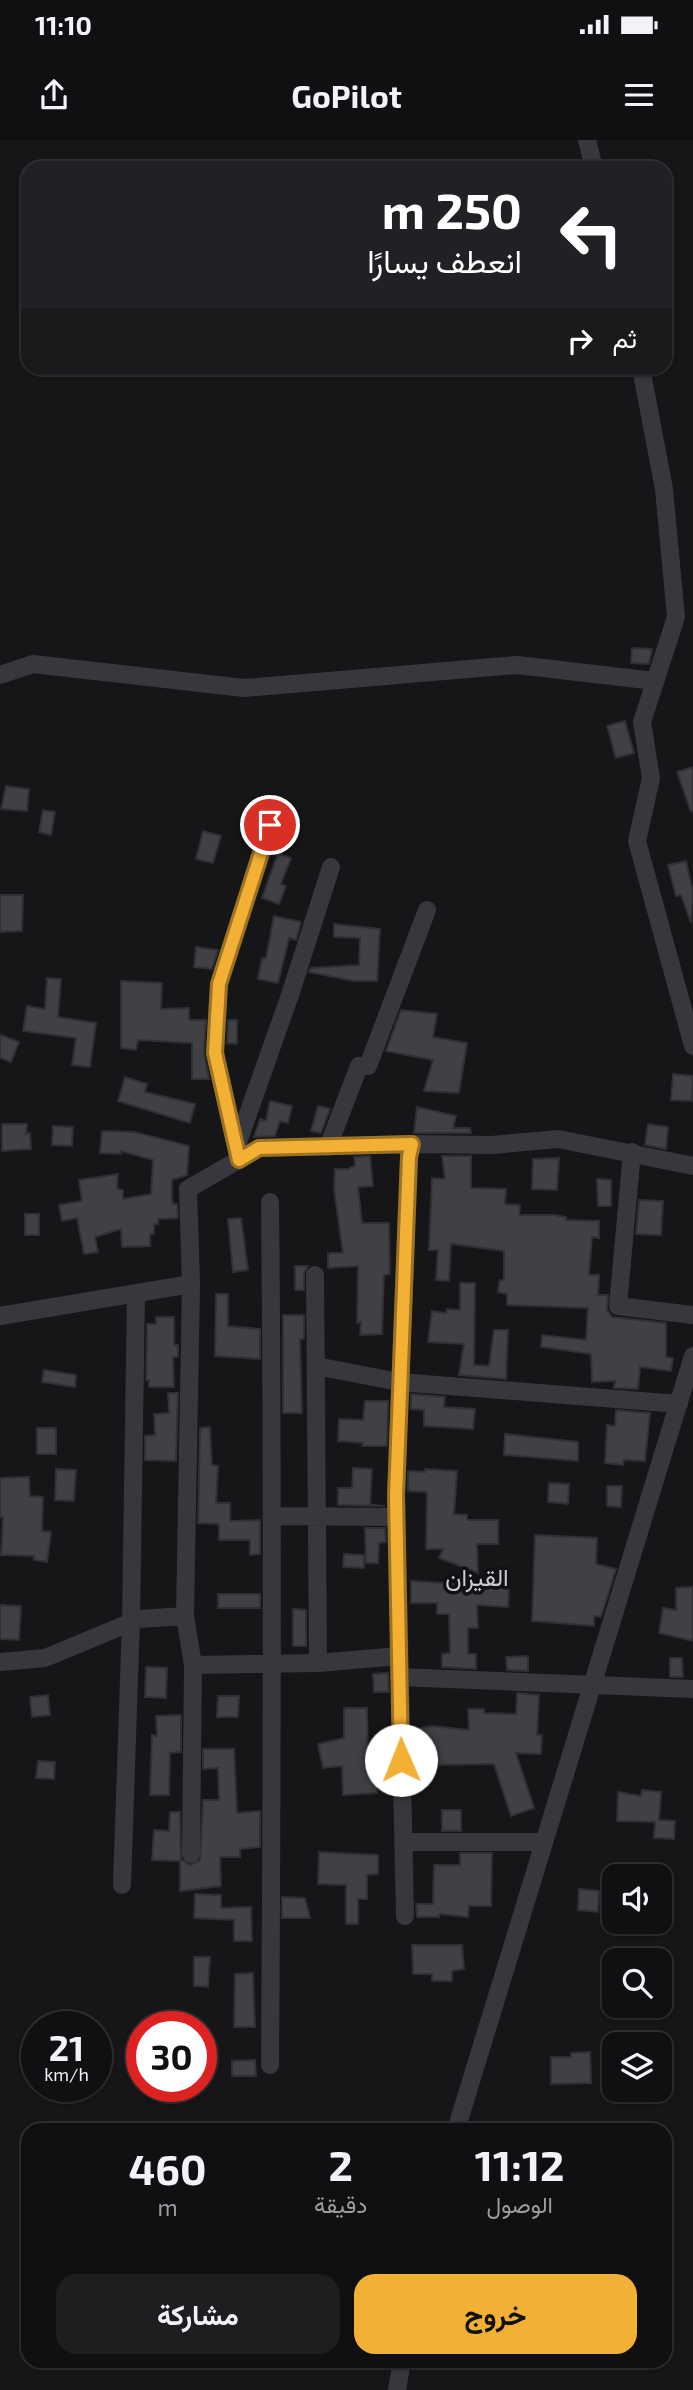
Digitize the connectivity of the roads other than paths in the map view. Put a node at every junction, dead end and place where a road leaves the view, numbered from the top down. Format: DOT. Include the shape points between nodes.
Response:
graph roads {
  1 [pos="587,140"];
  2 [pos="592,161"];
  3 [pos="642,375"];
  4 [pos="0,675"];
  5 [pos="655,681"];
  6 [pos="270,825"];
  7 [pos="331,867"];
  8 [pos="427,910"];
  9 [pos="693,1046"];
  10 [pos="412,1144"];
  11 [pos="328,1147"];
  12 [pos="632,1152"];
  13 [pos="237,1154"];
  14 [pos="693,1166"];
  15 [pos="270,1202"];
  16 [pos="315,1275"];
  17 [pos="191,1284"];
  18 [pos="136,1294"];
  19 [pos="693,1315"];
  20 [pos="0,1316"];
  21 [pos="693,1356"];
  22 [pos="316,1366"];
  23 [pos="399,1382"];
  24 [pos="678,1404"];
  25 [pos="317,1515"];
  26 [pos="273,1516"];
  27 [pos="396,1517"];
  28 [pos="185,1616"];
  29 [pos="131,1622"];
  30 [pos="398,1656"];
  31 [pos="0,1662"];
  32 [pos="318,1663"];
  33 [pos="270,1664"];
  34 [pos="193,1665"];
  35 [pos="399,1677"];
  36 [pos="592,1684"];
  37 [pos="693,1689"];
  38 [pos="402,1842"];
  39 [pos="544,1842"];
  40 [pos="191,1854"];
  41 [pos="122,1885"];
  42 [pos="405,1916"];
  43 [pos="271,2065"];
  44 [pos="458,2123"];
  45 [pos="401,2368"];
  46 [pos="397,2390"];
  1 -- 2 [label="street"];
  3 -- 5 [label="street" via="664,489 676,617"];
  4 -- 5 [label="street" via="33,664 244,688 517,665"];
  5 -- 9 [label="street" via="642,722 651,778 637,841"];
  6 -- 13 [label="street" via="219,984 215,1053"];
  7 -- 13 [label="street"];
  8 -- 11 [label="street" via="368,1066 359,1066"];
  10 -- 11 [label="street"];
  10 -- 12 [label="street" via="492,1146 558,1139"];
  10 -- 23 [label="street"];
  11 -- 13 [label="street" via="259,1148"];
  12 -- 14 [label="street"];
  12 -- 19 [label="street" via="618,1306"];
  13 -- 17 [label="street" via="188,1189"];
  15 -- 26 [label="street"];
  16 -- 22 [label="street"];
  17 -- 18 [label="street"];
  17 -- 28 [label="street"];
  18 -- 20 [label="street"];
  18 -- 29 [label="street"];
  21 -- 24 [label="street"];
  22 -- 23 [label="street"];
  22 -- 25 [label="street"];
  23 -- 24 [label="street"];
  23 -- 27 [label="street"];
  24 -- 36 [label="street"];
  25 -- 26 [label="street"];
  25 -- 27 [label="street"];
  25 -- 32 [label="street"];
  26 -- 33 [label="street"];
  27 -- 30 [label="street"];
  28 -- 29 [label="street"];
  28 -- 34 [label="street"];
  29 -- 31 [label="street" via="45,1658"];
  29 -- 41 [label="street"];
  30 -- 32 [label="street"];
  30 -- 35 [label="street"];
  32 -- 33 [label="street"];
  33 -- 34 [label="street"];
  33 -- 43 [label="street"];
  34 -- 40 [label="street"];
  35 -- 36 [label="street"];
  35 -- 38 [label="street"];
  36 -- 37 [label="street"];
  36 -- 39 [label="street"];
  38 -- 39 [label="street"];
  38 -- 42 [label="street"];
  39 -- 44 [label="street"];
  45 -- 46 [label="street"];
}
